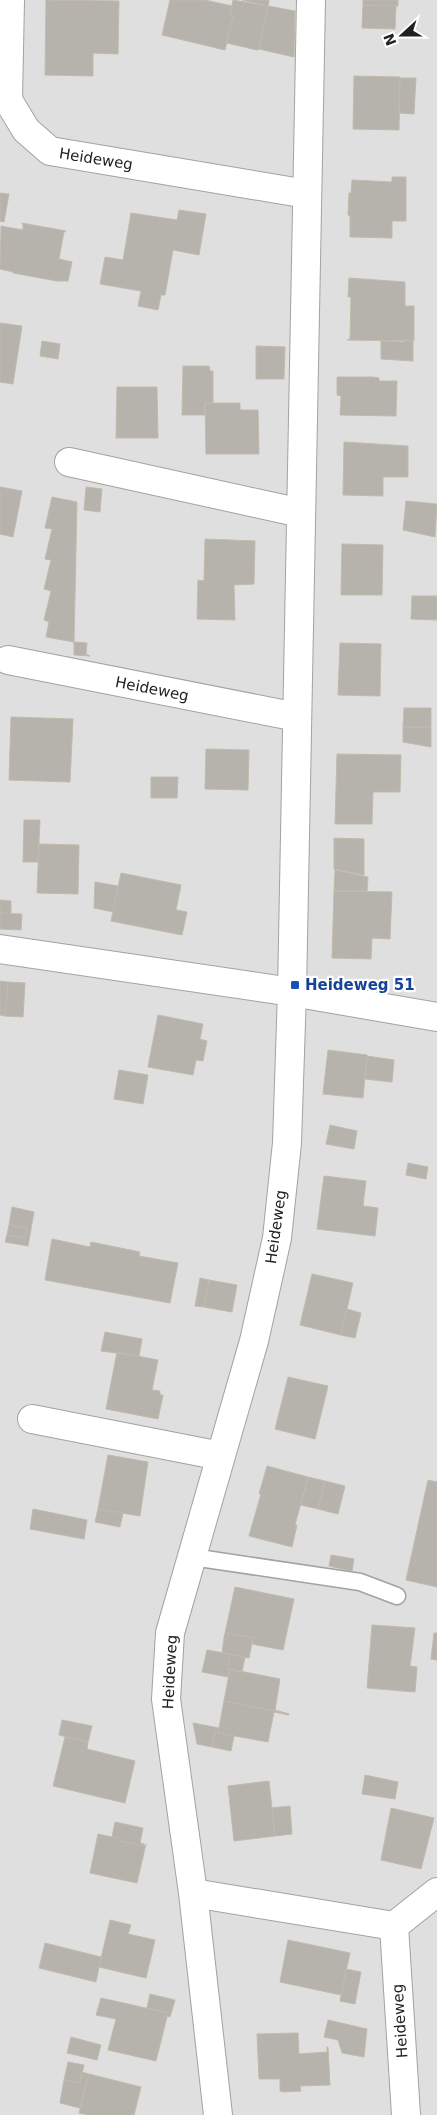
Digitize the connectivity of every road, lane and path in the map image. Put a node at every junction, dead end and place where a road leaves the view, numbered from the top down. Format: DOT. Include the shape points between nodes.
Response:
graph roads {
  1 [pos="10,0"];
  2 [pos="311,0"];
  3 [pos="307,194"];
  4 [pos="69,462"];
  5 [pos="300,513"];
  6 [pos="8,660"];
  7 [pos="297,717"];
  8 [pos="0,949"];
  9 [pos="292,992"];
  10 [pos="437,1017"];
  11 [pos="32,1419"];
  12 [pos="221,1456"];
  13 [pos="192,1557"];
  14 [pos="397,1596"];
  15 [pos="437,1892"];
  16 [pos="193,1893"];
  17 [pos="394,1926"];
  18 [pos="218,2115"];
  19 [pos="406,2115"];
  1 -- 3 [label="street, Heideweg" via="8,100 26,130 50,151"];
  2 -- 3 [label="street, Heideweg"];
  3 -- 5 [label="street, Heideweg"];
  4 -- 5 [label="street"];
  5 -- 7 [label="street, Heideweg"];
  6 -- 7 [label="street, Heideweg"];
  7 -- 9 [label="street, Heideweg"];
  8 -- 9 [label="street"];
  9 -- 10 [label="street"];
  9 -- 12 [label="street, Heideweg" via="287,1143 277,1238 254,1341"];
  11 -- 12 [label="street"];
  12 -- 13 [label="street, Heideweg"];
  13 -- 14 [label="lane" via="360,1582"];
  13 -- 16 [label="street, Heideweg" via="170,1633 166,1699"];
  15 -- 17 [label="street"];
  16 -- 17 [label="street"];
  16 -- 18 [label="street, Heideweg"];
  17 -- 19 [label="street, Heideweg"];
}
